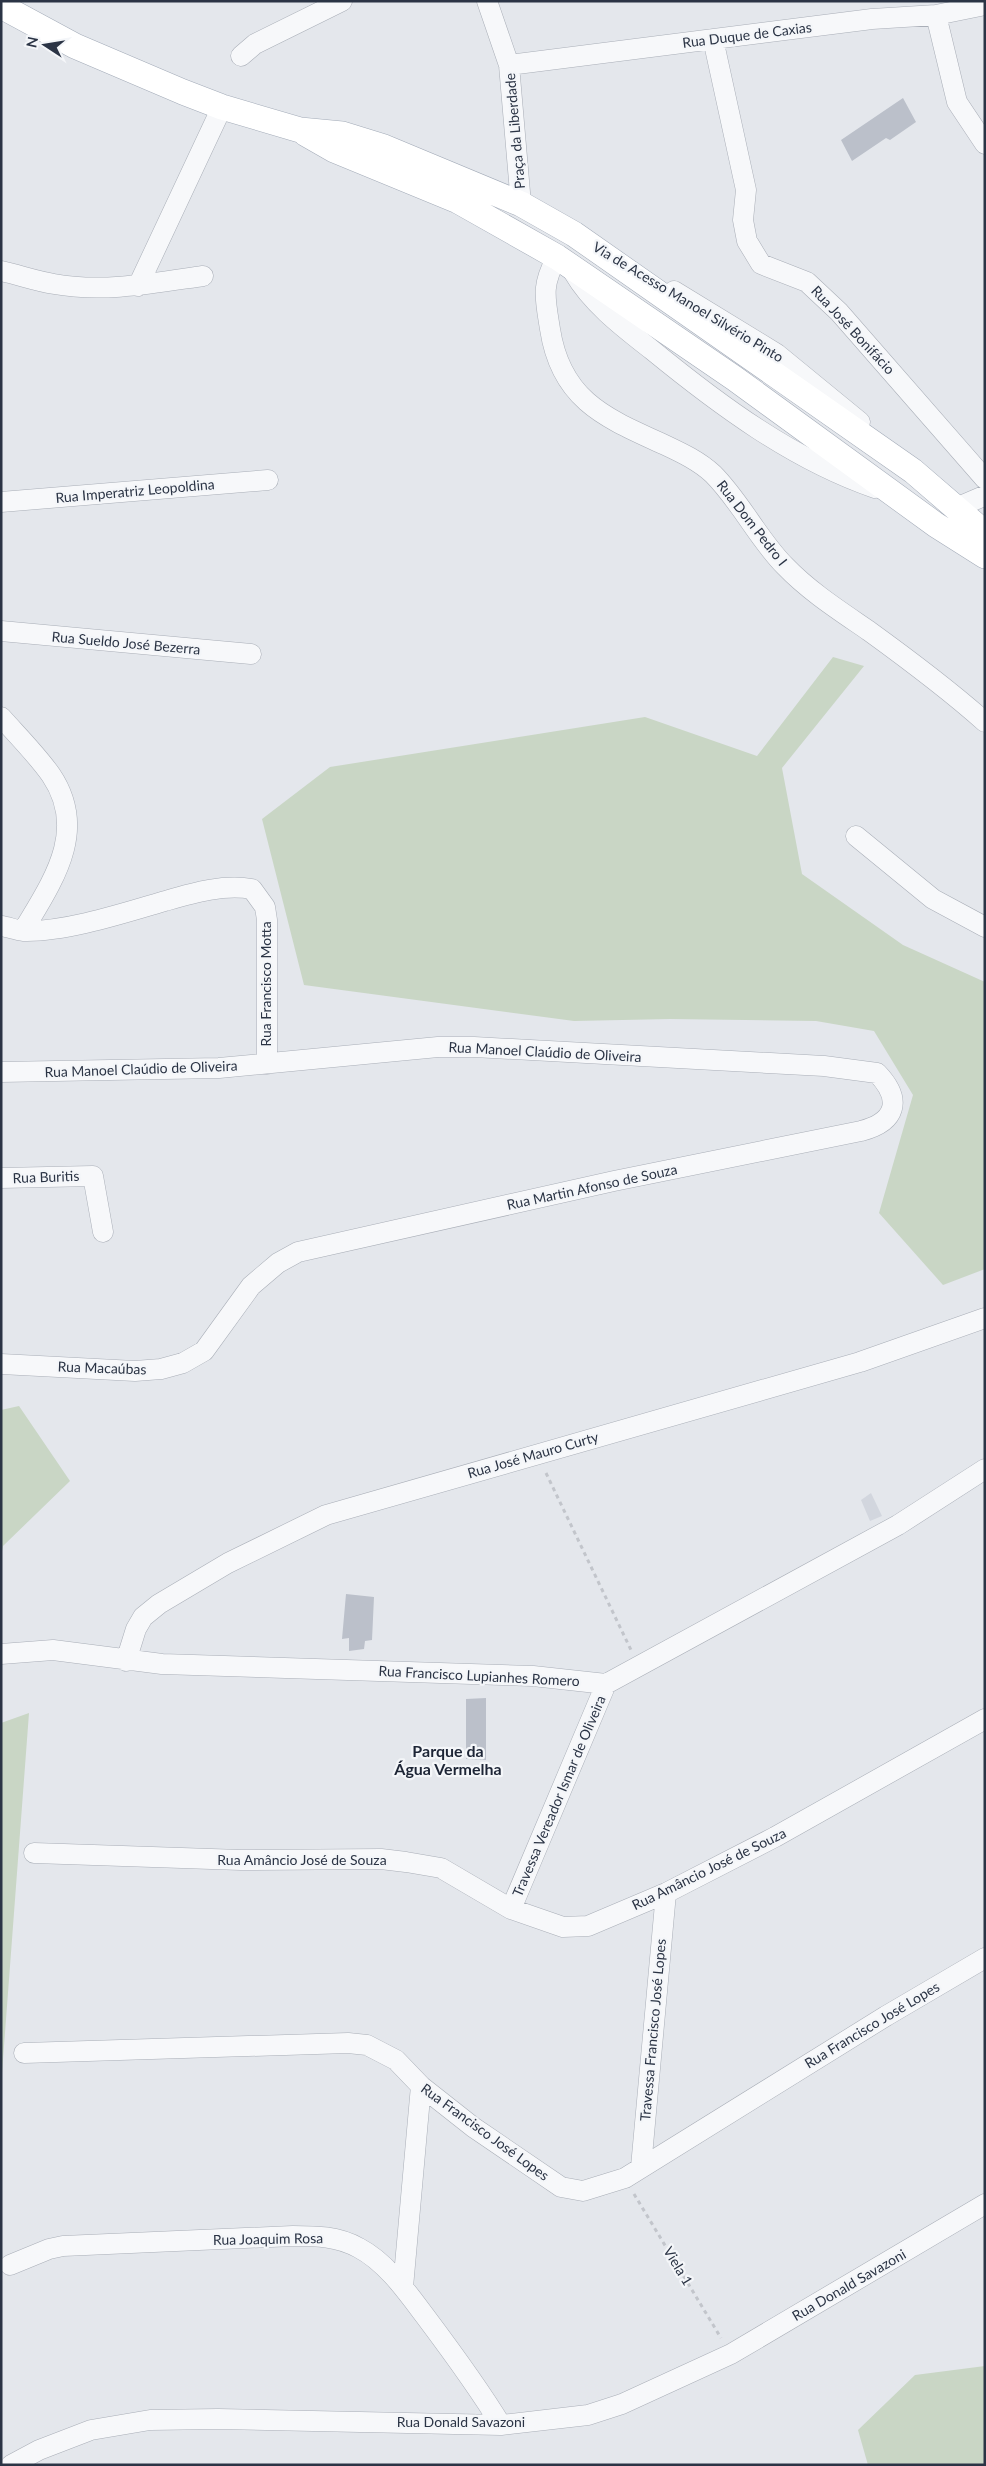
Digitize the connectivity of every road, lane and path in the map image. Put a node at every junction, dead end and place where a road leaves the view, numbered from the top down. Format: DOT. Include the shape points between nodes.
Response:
graph roads {
  1 [pos="342,1"];
  2 [pos="487,1"];
  3 [pos="985,5"];
  4 [pos="1,6"];
  5 [pos="870,10"];
  6 [pos="936,15"];
  7 [pos="713,39"];
  8 [pos="241,56"];
  9 [pos="509,65"];
  10 [pos="222,107"];
  11 [pos="300,130"];
  12 [pos="985,144"];
  13 [pos="521,204"];
  14 [pos="574,234"];
  15 [pos="563,261"];
  16 [pos="1,271"];
  17 [pos="203,276"];
  18 [pos="138,286"];
  19 [pos="654,291"];
  20 [pos="913,470"];
  21 [pos="985,479"];
  22 [pos="268,480"];
  23 [pos="985,495"];
  24 [pos="985,500"];
  25 [pos="1,502"];
  26 [pos="956,508"];
  27 [pos="936,525"];
  28 [pos="982,527"];
  29 [pos="985,556"];
  30 [pos="1,631"];
  31 [pos="252,654"];
  32 [pos="1,717"];
  33 [pos="985,722"];
  34 [pos="856,836"];
  35 [pos="1,926"];
  36 [pos="985,927"];
  37 [pos="23,931"];
  38 [pos="267,1064"];
  39 [pos="1,1072"];
  40 [pos="892,1100"];
  41 [pos="1,1178"];
  42 [pos="103,1232"];
  43 [pos="278,1263"];
  44 [pos="985,1318"];
  45 [pos="1,1364"];
  46 [pos="537,1454"];
  47 [pos="985,1469"];
  48 [pos="1,1654"];
  49 [pos="126,1661"];
  50 [pos="638,1666"];
  51 [pos="606,1684"];
  52 [pos="985,1719"];
  53 [pos="34,1853"];
  54 [pos="666,1894"];
  55 [pos="512,1909"];
  56 [pos="985,1958"];
  57 [pos="24,2053"];
  58 [pos="421,2086"];
  59 [pos="633,2173"];
  60 [pos="985,2204"];
  61 [pos="10,2265"];
  62 [pos="403,2287"];
  63 [pos="731,2354"];
  64 [pos="501,2425"];
  65 [pos="11,2465"];
  1 -- 8 [label="street" via="255,44"];
  2 -- 9 [label="street, Praça da Liberdade"];
  3 -- 6 [label="street, Rua Duque de Caxias"];
  4 -- 10 [label="main road, Via de Acesso Manoel Silvério Pinto" via="75,46"];
  5 -- 6 [label="street, Rua Duque de Caxias"];
  5 -- 7 [label="street, Rua Duque de Caxias"];
  6 -- 12 [label="street" via="957,102"];
  7 -- 9 [label="street, Rua Duque de Caxias"];
  7 -- 21 [label="street, Rua José Bonifácio" via="746,190 743,220 747,241 761,264 807,282 839,312"];
  9 -- 13 [label="street, Praça da Liberdade"];
  10 -- 11 [label="main road, Via de Acesso Manoel Silvério Pinto"];
  10 -- 18 [label="street"];
  11 -- 13 [label="main road, Via de Acesso Manoel Silvério Pinto" via="342,134 384,147"];
  11 -- 15 [label="main road, Via de Acesso Manoel Silvério Pinto" via="334,150 458,201"];
  13 -- 14 [label="main road, Via de Acesso Manoel Silvério Pinto"];
  14 -- 19 [label="main road, Via de Acesso Manoel Silvério Pinto"];
  14 -- 20 [label="street, Via de Acesso Manoel Silvério Pinto" via="627,262 777,354 822,389"];
  15 -- 19 [label="main road" via="564,248 573,248"];
  15 -- 27 [label="main road, Via de Acesso Manoel Silvério Pinto" via="734,378"];
  15 -- 33 [label="street, Rua Dom Pedro I" via="547,276 545,298 560,365 581,399 634,431 693,458 713,474 785,566 813,592 942,684"];
  16 -- 18 [label="street" via="54,284"];
  17 -- 18 [label="street"];
  19 -- 20 [label="main road, Via de Acesso Manoel Silvério Pinto"];
  20 -- 26 [label="main road, Via de Acesso Manoel Silvério Pinto"];
  22 -- 25 [label="street, Rua Imperatriz Leopoldina"];
  23 -- 24 [label="street"];
  23 -- 26 [label="street"];
  26 -- 28 [label="main road, Via de Acesso Manoel Silvério Pinto"];
  27 -- 28 [label="main road" via="962,529"];
  27 -- 29 [label="main road, Via de Acesso Manoel Silvério Pinto"];
  30 -- 31 [label="street, Rua Sueldo José Bezerra"];
  32 -- 37 [label="street" via="51,776 62,796 68,819 66,848 52,882"];
  34 -- 36 [label="street" via="933,899"];
  35 -- 37 [label="street"];
  37 -- 38 [label="street, Rua Francisco Motta" via="59,927 131,911 189,894 240,887 252,890 264,907 267,920"];
  38 -- 39 [label="street, Rua Manoel Claúdio de Oliveira" via="219,1068"];
  38 -- 40 [label="street, Rua Manoel Claúdio de Oliveira" via="474,1046 877,1072 887,1083"];
  40 -- 43 [label="street, Rua Martin Afonso de Souza" via="887,1120 878,1127 325,1244 298,1252"];
  41 -- 42 [label="street, Rua Buritis" via="93,1176"];
  43 -- 45 [label="street, Rua Macaúbas" via="251,1286 204,1351 184,1363 135,1371"];
  44 -- 46 [label="street, Rua José Mauro Curty" via="860,1362"];
  46 -- 49 [label="street, Rua José Mauro Curty" via="326,1515 228,1563 172,1596 144,1618 136,1629"];
  46 -- 50 [label="path"];
  47 -- 50 [label="street" via="898,1525"];
  48 -- 49 [label="street, Rua Francisco Lupianhes Romero" via="53,1650"];
  49 -- 51 [label="street, Rua Francisco Lupianhes Romero" via="533,1676"];
  50 -- 51 [label="street"];
  51 -- 55 [label="street, Travessa Vereador Ismar de Oliveira"];
  52 -- 54 [label="street, Rua Amâncio José de Souza"];
  53 -- 55 [label="street, Rua Amâncio José de Souza" via="240,1860 381,1858 441,1868"];
  54 -- 55 [label="street, Rua Amâncio José de Souza" via="588,1926 563,1927"];
  54 -- 59 [label="street, Travessa Francisco José Lopes"];
  56 -- 59 [label="street, Rua Francisco José Lopes"];
  57 -- 58 [label="street, Rua Francisco José Lopes" via="348,2043 367,2045 388,2055"];
  58 -- 59 [label="street, Rua Francisco José Lopes" via="509,2153 561,2187 583,2191"];
  58 -- 62 [label="street"];
  59 -- 63 [label="path, Viela 1"];
  60 -- 63 [label="street, Rua Donald Savazoni"];
  61 -- 62 [label="street, Rua Joaquim Rosa" via="63,2246 321,2236 360,2248"];
  62 -- 64 [label="street, Rua Joaquim Rosa" via="472,2377"];
  63 -- 64 [label="street, Rua Donald Savazoni" via="622,2404 588,2415"];
  64 -- 65 [label="street, Rua Donald Savazoni" via="150,2420 91,2430 39,2450"];
}
